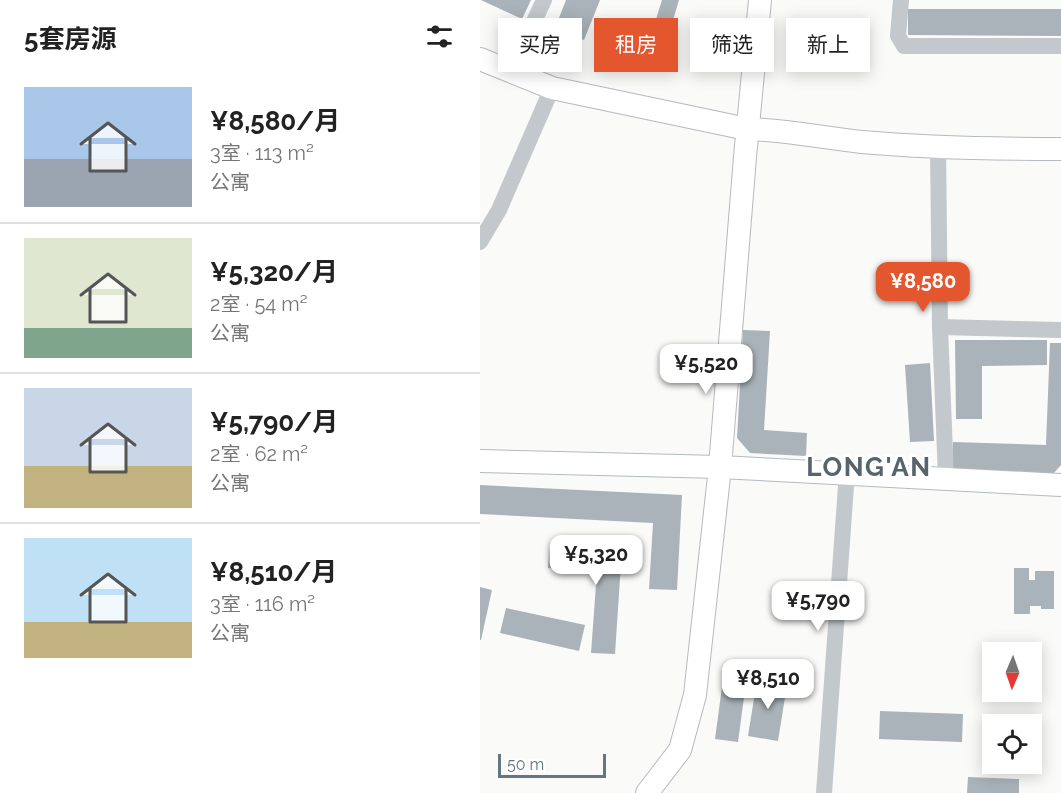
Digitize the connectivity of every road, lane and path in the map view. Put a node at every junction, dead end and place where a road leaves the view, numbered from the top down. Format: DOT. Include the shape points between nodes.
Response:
graph roads {
  1 [pos="544,0"];
  2 [pos="760,0"];
  3 [pos="900,0"];
  4 [pos="535,18"];
  5 [pos="1061,46"];
  6 [pos="480,58"];
  7 [pos="498,66"];
  8 [pos="512,72"];
  9 [pos="552,88"];
  10 [pos="747,129"];
  11 [pos="938,147"];
  12 [pos="1061,149"];
  13 [pos="480,242"];
  14 [pos="940,327"];
  15 [pos="1061,330"];
  16 [pos="480,461"];
  17 [pos="720,467"];
  18 [pos="847,472"];
  19 [pos="946,478"];
  20 [pos="1061,485"];
  21 [pos="647,793"];
  22 [pos="824,793"];
  1 -- 4 [label="street"];
  2 -- 10 [label="street"];
  3 -- 5 [label="street" via="898,36 904,46"];
  6 -- 7 [label="street"];
  8 -- 9 [label="street"];
  9 -- 10 [label="street"];
  9 -- 13 [label="street" via="499,210"];
  10 -- 11 [label="street"];
  10 -- 17 [label="street"];
  11 -- 12 [label="street"];
  11 -- 14 [label="street"];
  14 -- 15 [label="street"];
  14 -- 19 [label="street"];
  16 -- 17 [label="street"];
  17 -- 18 [label="street"];
  17 -- 21 [label="street" via="695,695 680,750"];
  18 -- 19 [label="street"];
  18 -- 22 [label="street"];
  19 -- 20 [label="street"];
}
